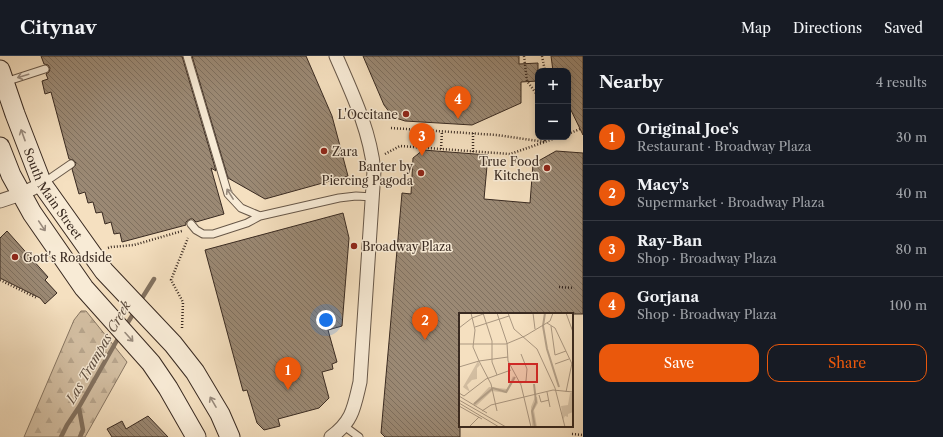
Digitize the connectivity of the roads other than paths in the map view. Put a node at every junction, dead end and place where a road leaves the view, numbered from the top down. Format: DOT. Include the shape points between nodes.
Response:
graph roads {
  1 [pos="188,56"];
  2 [pos="336,56"];
  3 [pos="45,69"];
  4 [pos="1,78"];
  5 [pos="0,146"];
  6 [pos="71,164"];
  7 [pos="42,184"];
  8 [pos="21,194"];
  9 [pos="373,196"];
  10 [pos="0,201"];
  11 [pos="260,216"];
  12 [pos="190,226"];
  13 [pos="344,426"];
  14 [pos="196,437"];
  15 [pos="230,437"];
  16 [pos="331,437"];
  17 [pos="359,437"];
  11 -- 1 [label="lane, one-way" via="241,208 228,194"];
  2 -- 9 [label="street" via="360,112 371,148 374,171"];
  3 -- 4 [label="lane, one-way"];
  7 -- 4 [label="main road, South Main Street, one-way"];
  5 -- 8 [label="main road"];
  6 -- 7 [label="lane"];
  7 -- 8 [label="street"];
  15 -- 7 [label="main road, South Main Street, one-way" via="220,414 177,339 104,271"];
  8 -- 10 [label="street"];
  8 -- 14 [label="main road, one-way" via="84,288 151,363"];
  9 -- 11 [label="lane" via="339,198"];
  9 -- 13 [label="street" via="360,382 352,413"];
  11 -- 12 [label="lane" via="212,234 203,234"];
  13 -- 16 [label="street"];
  13 -- 17 [label="lane"];
}
